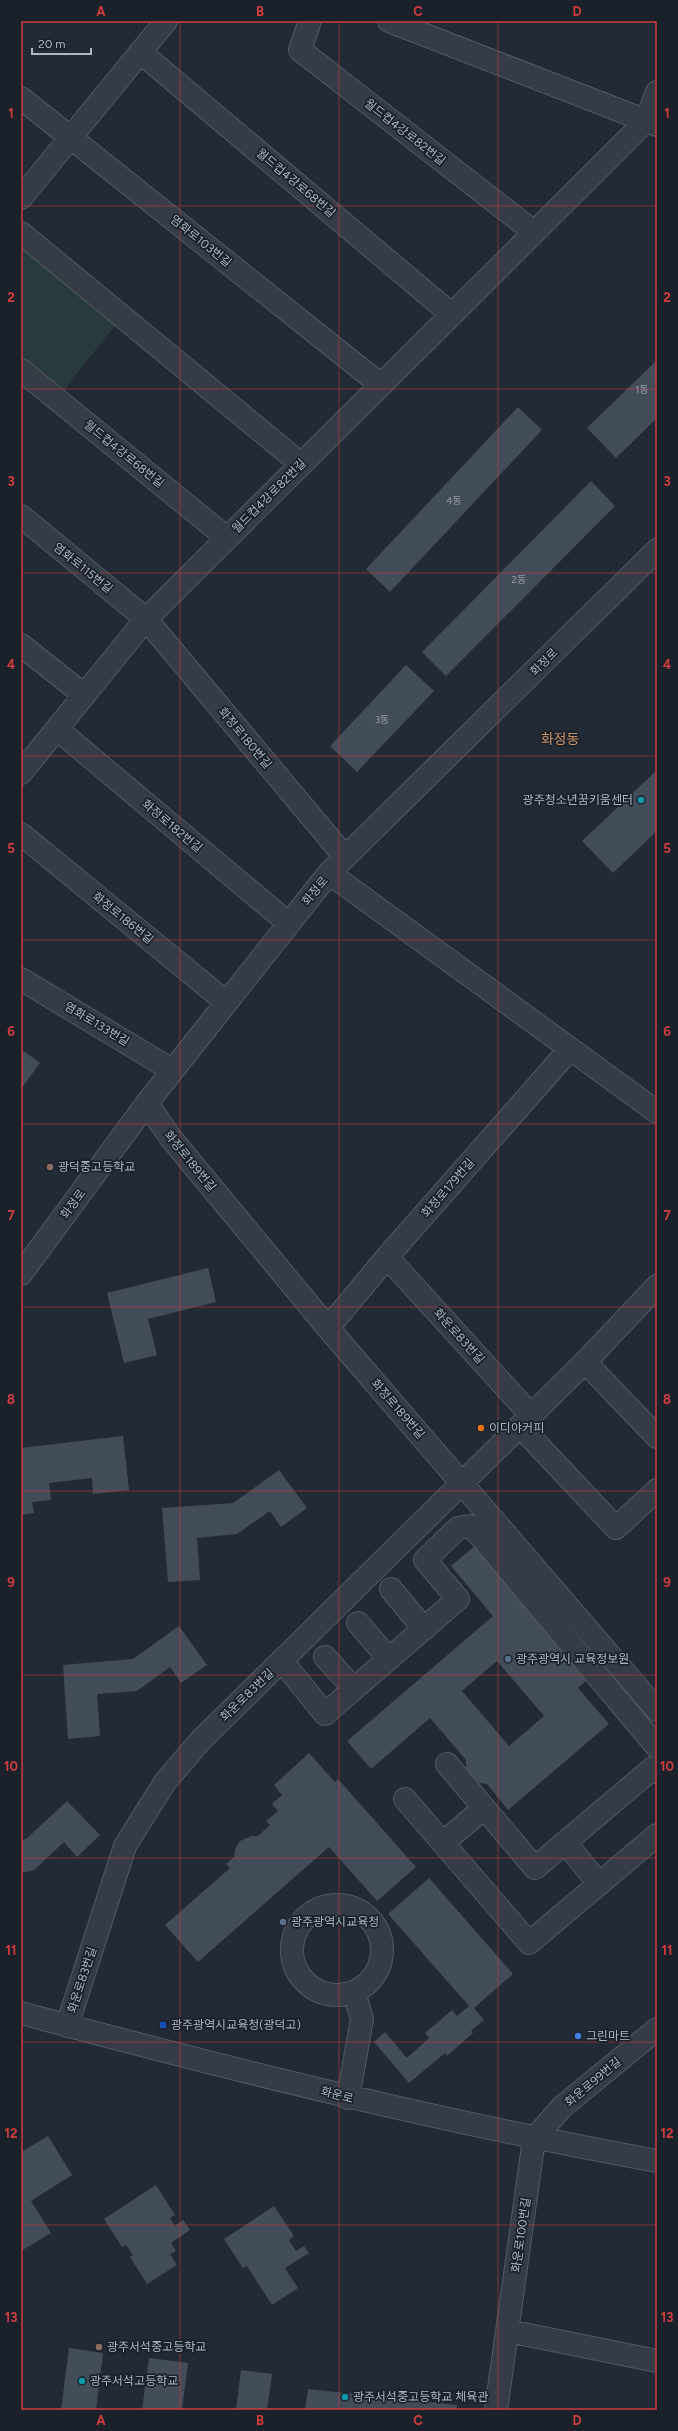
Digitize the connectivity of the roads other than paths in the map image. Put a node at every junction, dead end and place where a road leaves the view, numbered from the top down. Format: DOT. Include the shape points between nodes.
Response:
graph roads {
  1 [pos="166,21"];
  2 [pos="310,21"];
  3 [pos="389,21"];
  4 [pos="140,52"];
  5 [pos="657,92"];
  6 [pos="21,98"];
  7 [pos="652,123"];
  8 [pos="71,137"];
  9 [pos="21,198"];
  10 [pos="534,232"];
  11 [pos="21,233"];
  12 [pos="452,314"];
  13 [pos="21,370"];
  14 [pos="381,384"];
  15 [pos="301,464"];
  16 [pos="21,516"];
  17 [pos="227,538"];
  18 [pos="657,550"];
  19 [pos="146,618"];
  20 [pos="21,645"];
  21 [pos="84,695"];
  22 [pos="57,729"];
  23 [pos="21,773"];
  24 [pos="21,834"];
  25 [pos="345,857"];
  26 [pos="329,873"];
  27 [pos="288,923"];
  28 [pos="21,978"];
  29 [pos="226,1002"];
  30 [pos="570,1049"];
  31 [pos="172,1070"];
  32 [pos="147,1103"];
  33 [pos="657,1112"];
  34 [pos="387,1257"];
  35 [pos="21,1274"];
  36 [pos="654,1297"];
  37 [pos="328,1328"];
  38 [pos="585,1362"];
  39 [pos="526,1420"];
  40 [pos="657,1437"];
  41 [pos="462,1483"];
  42 [pos="657,1490"];
  43 [pos="391,1590"];
  44 [pos="358,1623"];
  45 [pos="424,1629"];
  46 [pos="325,1657"];
  47 [pos="389,1659"];
  48 [pos="282,1661"];
  49 [pos="354,1689"];
  50 [pos="657,1710"];
  51 [pos="657,1747"];
  52 [pos="447,1764"];
  53 [pos="657,1772"];
  54 [pos="406,1799"];
  55 [pos="484,1808"];
  56 [pos="657,1835"];
  57 [pos="565,1842"];
  58 [pos="443,1843"];
  59 [pos="599,1884"];
  60 [pos="354,1992"];
  61 [pos="21,2014"];
  62 [pos="67,2026"];
  63 [pos="657,2029"];
  64 [pos="348,2098"];
  65 [pos="534,2139"];
  66 [pos="657,2161"];
  67 [pos="508,2331"];
  68 [pos="657,2361"];
  69 [pos="496,2410"];
  1 -- 4 [label="street"];
  2 -- 10 [label="street, 월드컵4강로82번길" via="300,50"];
  3 -- 7 [label="street"];
  4 -- 8 [label="street"];
  4 -- 12 [label="street, 월드컵4강로68번길"];
  5 -- 7 [label="street, 월드컵4강로82번길"];
  6 -- 8 [label="street, 염화로103번길"];
  7 -- 10 [label="street, 월드컵4강로82번길"];
  8 -- 9 [label="street"];
  8 -- 14 [label="street, 염화로103번길"];
  10 -- 12 [label="street, 월드컵4강로82번길"];
  11 -- 15 [label="street"];
  12 -- 14 [label="street, 월드컵4강로82번길"];
  13 -- 17 [label="street, 월드컵4강로68번길"];
  14 -- 15 [label="street, 월드컵4강로82번길"];
  15 -- 17 [label="street, 월드컵4강로82번길"];
  16 -- 19 [label="street, 염화로115번길"];
  17 -- 19 [label="street, 월드컵4강로82번길"];
  18 -- 25 [label="street, 화정로"];
  19 -- 21 [label="street, 월드컵4강로82번길"];
  19 -- 25 [label="street, 화정로180번길"];
  20 -- 21 [label="street"];
  21 -- 22 [label="street, 월드컵4강로82번길"];
  22 -- 23 [label="street, 월드컵4강로82번길"];
  22 -- 27 [label="street, 화정로182번길"];
  24 -- 29 [label="street, 화정로186번길"];
  25 -- 26 [label="street, 화정로"];
  26 -- 27 [label="street, 화정로"];
  26 -- 30 [label="street"];
  27 -- 29 [label="street, 화정로"];
  28 -- 31 [label="street, 염화로133번길"];
  29 -- 31 [label="street, 화정로"];
  30 -- 33 [label="street"];
  30 -- 34 [label="street, 화정로179번길"];
  31 -- 32 [label="street, 화정로"];
  32 -- 35 [label="street, 화정로"];
  32 -- 37 [label="street, 화정로189번길" via="170,1137"];
  34 -- 37 [label="street, 화정로179번길"];
  34 -- 39 [label="street, 화운로83번길"];
  36 -- 38 [label="street, 화운로83번길"];
  37 -- 41 [label="street, 화정로189번길"];
  38 -- 39 [label="street, 화운로83번길"];
  38 -- 40 [label="street"];
  39 -- 41 [label="street, 화운로83번길"];
  39 -- 42 [label="street, 화운로83번길" via="616,1528"];
  41 -- 48 [label="street, 화운로83번길"];
  41 -- 50 [label="street, 화정로189번길"];
  43 -- 45 [label="street"];
  44 -- 47 [label="street"];
  45 -- 47 [label="street"];
  45 -- 51 [label="street" via="458,1599 424,1560 458,1528 470,1526"];
  46 -- 49 [label="street"];
  47 -- 49 [label="street"];
  48 -- 49 [label="street" via="325,1714"];
  48 -- 62 [label="street, 화운로83번길" via="201,1740 165,1782 125,1846"];
  52 -- 55 [label="street"];
  53 -- 57 [label="street" via="653,1768"];
  54 -- 58 [label="street"];
  55 -- 57 [label="street" via="534,1868"];
  55 -- 58 [label="street"];
  56 -- 59 [label="street"];
  57 -- 59 [label="street"];
  58 -- 59 [label="street" via="529,1943"];
  60 -- 60 [label="street" via="367,1984 376,1972 381,1957 378,1935 366,1916 353,1908 338,1905 323,1907 310,1915 294,1935 293,1961 298,1973 316,1990 342,1995"];
  60 -- 64 [label="street" via="362,2019"];
  61 -- 62 [label="street, 화운로"];
  62 -- 64 [label="street, 화운로"];
  63 -- 65 [label="street, 화운로99번길" via="562,2107"];
  64 -- 65 [label="street, 화운로"];
  65 -- 66 [label="street, 화운로"];
  65 -- 67 [label="street, 화운로100번길"];
  67 -- 68 [label="street"];
  67 -- 69 [label="street, 화운로100번길"];
}
